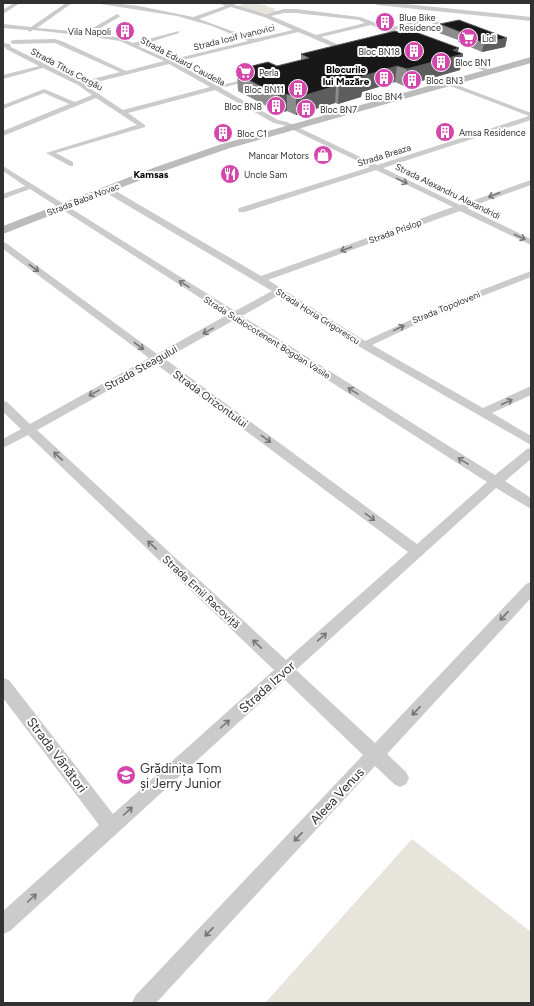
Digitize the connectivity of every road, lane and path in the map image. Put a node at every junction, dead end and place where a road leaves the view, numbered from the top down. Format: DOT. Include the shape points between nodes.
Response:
graph roads {
  1 [pos="17,3"];
  2 [pos="69,3"];
  3 [pos="96,3"];
  4 [pos="221,3"];
  5 [pos="240,3"];
  6 [pos="377,3"];
  7 [pos="135,4"];
  8 [pos="232,6"];
  9 [pos="3,12"];
  10 [pos="117,16"];
  11 [pos="266,16"];
  12 [pos="195,18"];
  13 [pos="531,19"];
  14 [pos="372,23"];
  15 [pos="436,23"];
  16 [pos="3,26"];
  17 [pos="33,28"];
  18 [pos="298,30"];
  19 [pos="389,30"];
  20 [pos="177,32"];
  21 [pos="87,34"];
  22 [pos="315,37"];
  23 [pos="254,41"];
  24 [pos="417,41"];
  25 [pos="134,45"];
  26 [pos="7,46"];
  27 [pos="440,52"];
  28 [pos="336,56"];
  29 [pos="531,60"];
  30 [pos="170,62"];
  31 [pos="44,66"];
  32 [pos="490,71"];
  33 [pos="126,73"];
  34 [pos="259,76"];
  35 [pos="3,77"];
  36 [pos="447,83"];
  37 [pos="80,84"];
  38 [pos="216,88"];
  39 [pos="97,95"];
  40 [pos="74,104"];
  41 [pos="3,107"];
  42 [pos="123,112"];
  43 [pos="531,115"];
  44 [pos="531,118"];
  45 [pos="283,126"];
  46 [pos="3,134"];
  47 [pos="70,164"];
  48 [pos="3,168"];
  49 [pos="376,168"];
  50 [pos="531,182"];
  51 [pos="31,186"];
  52 [pos="106,189"];
  53 [pos="3,197"];
  54 [pos="62,207"];
  55 [pos="460,209"];
  56 [pos="242,210"];
  57 [pos="3,230"];
  58 [pos="531,242"];
  59 [pos="3,245"];
  60 [pos="531,274"];
  61 [pos="260,280"];
  62 [pos="279,291"];
  63 [pos="234,316"];
  64 [pos="364,345"];
  65 [pos="156,359"];
  66 [pos="531,390"];
  67 [pos="3,405"];
  68 [pos="483,413"];
  69 [pos="29,429"];
  70 [pos="531,441"];
  71 [pos="3,444"];
  72 [pos="531,452"];
  73 [pos="496,482"];
  74 [pos="531,504"];
  75 [pos="418,552"];
  76 [pos="531,588"];
  77 [pos="285,671"];
  78 [pos="3,685"];
  79 [pos="375,754"];
  80 [pos="400,778"];
  81 [pos="111,826"];
  82 [pos="3,924"];
  83 [pos="142,1003"];
  1 -- 9 [label="street"];
  2 -- 17 [label="street"];
  3 -- 7 [label="street"];
  4 -- 8 [label="street"];
  5 -- 8 [label="street"];
  6 -- 13 [label="street"];
  7 -- 12 [label="street"];
  8 -- 11 [label="street"];
  8 -- 12 [label="street"];
  10 -- 21 [label="street"];
  11 -- 14 [label="street" via="296,11 360,18"];
  11 -- 18 [label="street"];
  12 -- 23 [label="street"];
  14 -- 19 [label="street"];
  14 -- 22 [label="street"];
  15 -- 19 [label="street" via="429,20"];
  16 -- 17 [label="street, Strada Eduard Caudella"];
  17 -- 21 [label="street, Strada Eduard Caudella"];
  17 -- 26 [label="street"];
  18 -- 22 [label="street"];
  18 -- 23 [label="street, Strada Iosif Ivanovici"];
  19 -- 24 [label="street"];
  20 -- 25 [label="street"];
  21 -- 25 [label="street, Strada Eduard Caudella" via="111,37"];
  22 -- 28 [label="street" via="350,52"];
  23 -- 30 [label="street, Strada Iosif Ivanovici"];
  25 -- 30 [label="street, Strada Eduard Caudella"];
  26 -- 31 [label="street, Strada Titus Cergău"];
  26 -- 33 [label="street" via="55,41"];
  27 -- 32 [label="street"];
  29 -- 32 [label="main road, Strada Baba Novac"];
  30 -- 33 [label="street, Strada Iosif Ivanovici"];
  30 -- 38 [label="street, Strada Eduard Caudella"];
  31 -- 35 [label="street"];
  31 -- 37 [label="street, Strada Titus Cergău"];
  32 -- 36 [label="main road, Strada Baba Novac"];
  33 -- 37 [label="street, Strada Iosif Ivanovici"];
  34 -- 38 [label="street"];
  36 -- 43 [label="street"];
  36 -- 45 [label="main road, Strada Baba Novac"];
  37 -- 39 [label="street, Strada Titus Cergău"];
  38 -- 42 [label="street"];
  38 -- 45 [label="street, Strada Eduard Caudella"];
  39 -- 40 [label="street"];
  39 -- 42 [label="street, Strada Titus Cergău"];
  40 -- 41 [label="street" via="44,91"];
  40 -- 46 [label="street"];
  42 -- 47 [label="street, Strada Titus Cergău" via="143,126 50,153"];
  44 -- 49 [label="street, Strada Breaza"];
  45 -- 49 [label="street, Strada Alexandru Alexandridi"];
  45 -- 52 [label="main road, Strada Baba Novac"];
  48 -- 51 [label="street, Strada Sublocotenent Bogdan Vasile"];
  49 -- 55 [label="street, Strada Alexandru Alexandridi, one-way"];
  49 -- 56 [label="street, Strada Breaza"];
  50 -- 55 [label="street, Strada Prislop, one-way"];
  51 -- 53 [label="street"];
  51 -- 54 [label="street, Strada Sublocotenent Bogdan Vasile"];
  52 -- 54 [label="main road, Strada Baba Novac"];
  52 -- 61 [label="street, Strada Horia Grigorescu"];
  54 -- 57 [label="main road, Strada Baba Novac"];
  63 -- 54 [label="street, Strada Sublocotenent Bogdan Vasile, one-way"];
  55 -- 58 [label="street, Strada Alexandru Alexandridi, one-way"];
  55 -- 61 [label="street, Strada Prislop, one-way"];
  59 -- 65 [label="street, Strada Orizontului, one-way"];
  64 -- 60 [label="street, Strada Topoloveni, one-way" via="448,306"];
  61 -- 62 [label="street, Strada Horia Grigorescu"];
  62 -- 63 [label="street, Strada Steagului"];
  62 -- 64 [label="street, Strada Horia Grigorescu"];
  63 -- 65 [label="street, Strada Steagului, one-way"];
  73 -- 63 [label="street, Strada Sublocotenent Bogdan Vasile, one-way"];
  64 -- 68 [label="street, Strada Horia Grigorescu"];
  65 -- 69 [label="street, Strada Steagului, one-way"];
  65 -- 75 [label="street, Strada Orizontului, one-way"];
  68 -- 66 [label="street, one-way"];
  67 -- 69 [label="street, Strada Emil Racoviță"];
  68 -- 70 [label="street, Strada Horia Grigorescu"];
  69 -- 71 [label="street, Strada Steagului"];
  77 -- 69 [label="street, Strada Emil Racoviță, one-way"];
  72 -- 73 [label="street, Strada Izvor"];
  73 -- 74 [label="street, Strada Sublocotenent Bogdan Vasile"];
  73 -- 75 [label="street, Strada Izvor"];
  77 -- 75 [label="street, Strada Izvor, one-way"];
  76 -- 79 [label="street, Aleea Venus, one-way"];
  77 -- 79 [label="street, Strada Emil Racoviță"];
  81 -- 77 [label="street, Strada Izvor, one-way"];
  78 -- 81 [label="street, Strada Vânători"];
  79 -- 80 [label="street, Strada Emil Racoviță"];
  79 -- 83 [label="street, Aleea Venus, one-way"];
  82 -- 81 [label="street, Strada Izvor, one-way"];
}
